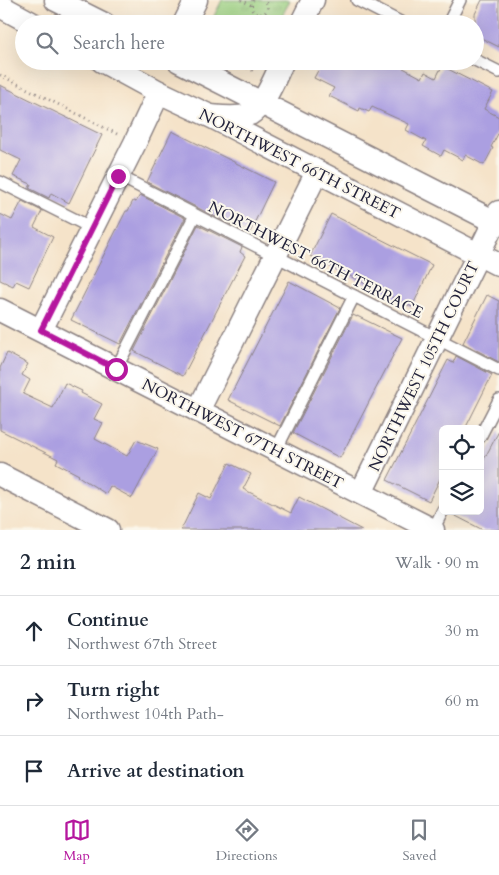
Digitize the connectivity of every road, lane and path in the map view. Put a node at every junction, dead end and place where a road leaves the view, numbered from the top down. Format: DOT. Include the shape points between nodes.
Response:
graph roads {
  1 [pos="56,0"];
  2 [pos="196,0"];
  3 [pos="241,0"];
  4 [pos="253,0"];
  5 [pos="265,0"];
  6 [pos="313,0"];
  7 [pos="357,0"];
  8 [pos="460,0"];
  9 [pos="251,5"];
  10 [pos="0,6"];
  11 [pos="16,15"];
  12 [pos="86,15"];
  13 [pos="188,15"];
  14 [pos="260,15"];
  15 [pos="306,15"];
  16 [pos="386,15"];
  17 [pos="452,15"];
  18 [pos="484,64"];
  19 [pos="119,70"];
  20 [pos="196,70"];
  21 [pos="278,70"];
  22 [pos="499,72"];
  23 [pos="0,75"];
  24 [pos="159,92"];
  25 [pos="261,104"];
  26 [pos="210,116"];
  27 [pos="135,143"];
  28 [pos="317,172"];
  29 [pos="118,176"];
  30 [pos="0,182"];
  31 [pos="195,215"];
  32 [pos="497,220"];
  33 [pos="92,228"];
  34 [pos="478,254"];
  35 [pos="275,255"];
  36 [pos="499,265"];
  37 [pos="354,296"];
  38 [pos="0,310"];
  39 [pos="41,330"];
  40 [pos="437,339"];
  41 [pos="116,369"];
  42 [pos="499,370"];
  43 [pos="499,400"];
  44 [pos="198,411"];
  45 [pos="484,429"];
  46 [pos="276,450"];
  47 [pos="0,476"];
  48 [pos="360,493"];
  49 [pos="440,515"];
  50 [pos="108,530"];
  51 [pos="433,530"];
  1 -- 12 [label="street"];
  2 -- 13 [label="street"];
  3 -- 9 [label="path"];
  4 -- 9 [label="path"];
  5 -- 14 [label="path" via="268,8"];
  6 -- 15 [label="street"];
  7 -- 16 [label="lane"];
  8 -- 17 [label="lane"];
  9 -- 14 [label="path" via="254,13"];
  10 -- 11 [label="street"];
  18 -- 22 [label="lane"];
  19 -- 24 [label="street, NORTHWEST 66TH STREET"];
  20 -- 25 [label="street"];
  21 -- 25 [label="street"];
  23 -- 27 [label="path"];
  24 -- 26 [label="street, NORTHWEST 66TH STREET"];
  24 -- 27 [label="street"];
  25 -- 26 [label="street" via="249,114"];
  25 -- 32 [label="street"];
  26 -- 28 [label="street, NORTHWEST 66TH STREET"];
  27 -- 29 [label="street"];
  28 -- 34 [label="street, NORTHWEST 66TH STREET"];
  28 -- 35 [label="street"];
  29 -- 31 [label="lane, NORTHWEST 66TH TERRACE"];
  29 -- 33 [label="street"];
  30 -- 33 [label="lane"];
  31 -- 35 [label="lane, NORTHWEST 66TH TERRACE"];
  31 -- 41 [label="lane"];
  32 -- 34 [label="street, NORTHWEST 105TH COURT"];
  33 -- 39 [label="street"];
  34 -- 36 [label="street, NORTHWEST 66TH STREET"];
  34 -- 40 [label="street, NORTHWEST 105TH COURT"];
  35 -- 37 [label="lane, NORTHWEST 66TH TERRACE"];
  35 -- 44 [label="street"];
  37 -- 40 [label="lane, NORTHWEST 66TH TERRACE"];
  37 -- 46 [label="lane"];
  38 -- 39 [label="street, NORTHWEST 67TH STREET"];
  39 -- 41 [label="street, NORTHWEST 67TH STREET"];
  40 -- 42 [label="lane, NORTHWEST 66TH TERRACE"];
  40 -- 48 [label="street, NORTHWEST 105TH COURT"];
  41 -- 44 [label="street, NORTHWEST 67TH STREET"];
  43 -- 45 [label="lane"];
  44 -- 46 [label="street, NORTHWEST 67TH STREET"];
  46 -- 48 [label="street, NORTHWEST 67TH STREET"];
  47 -- 50 [label="street"];
  48 -- 51 [label="street, NORTHWEST 67TH STREET"];
  49 -- 51 [label="lane"];
}
